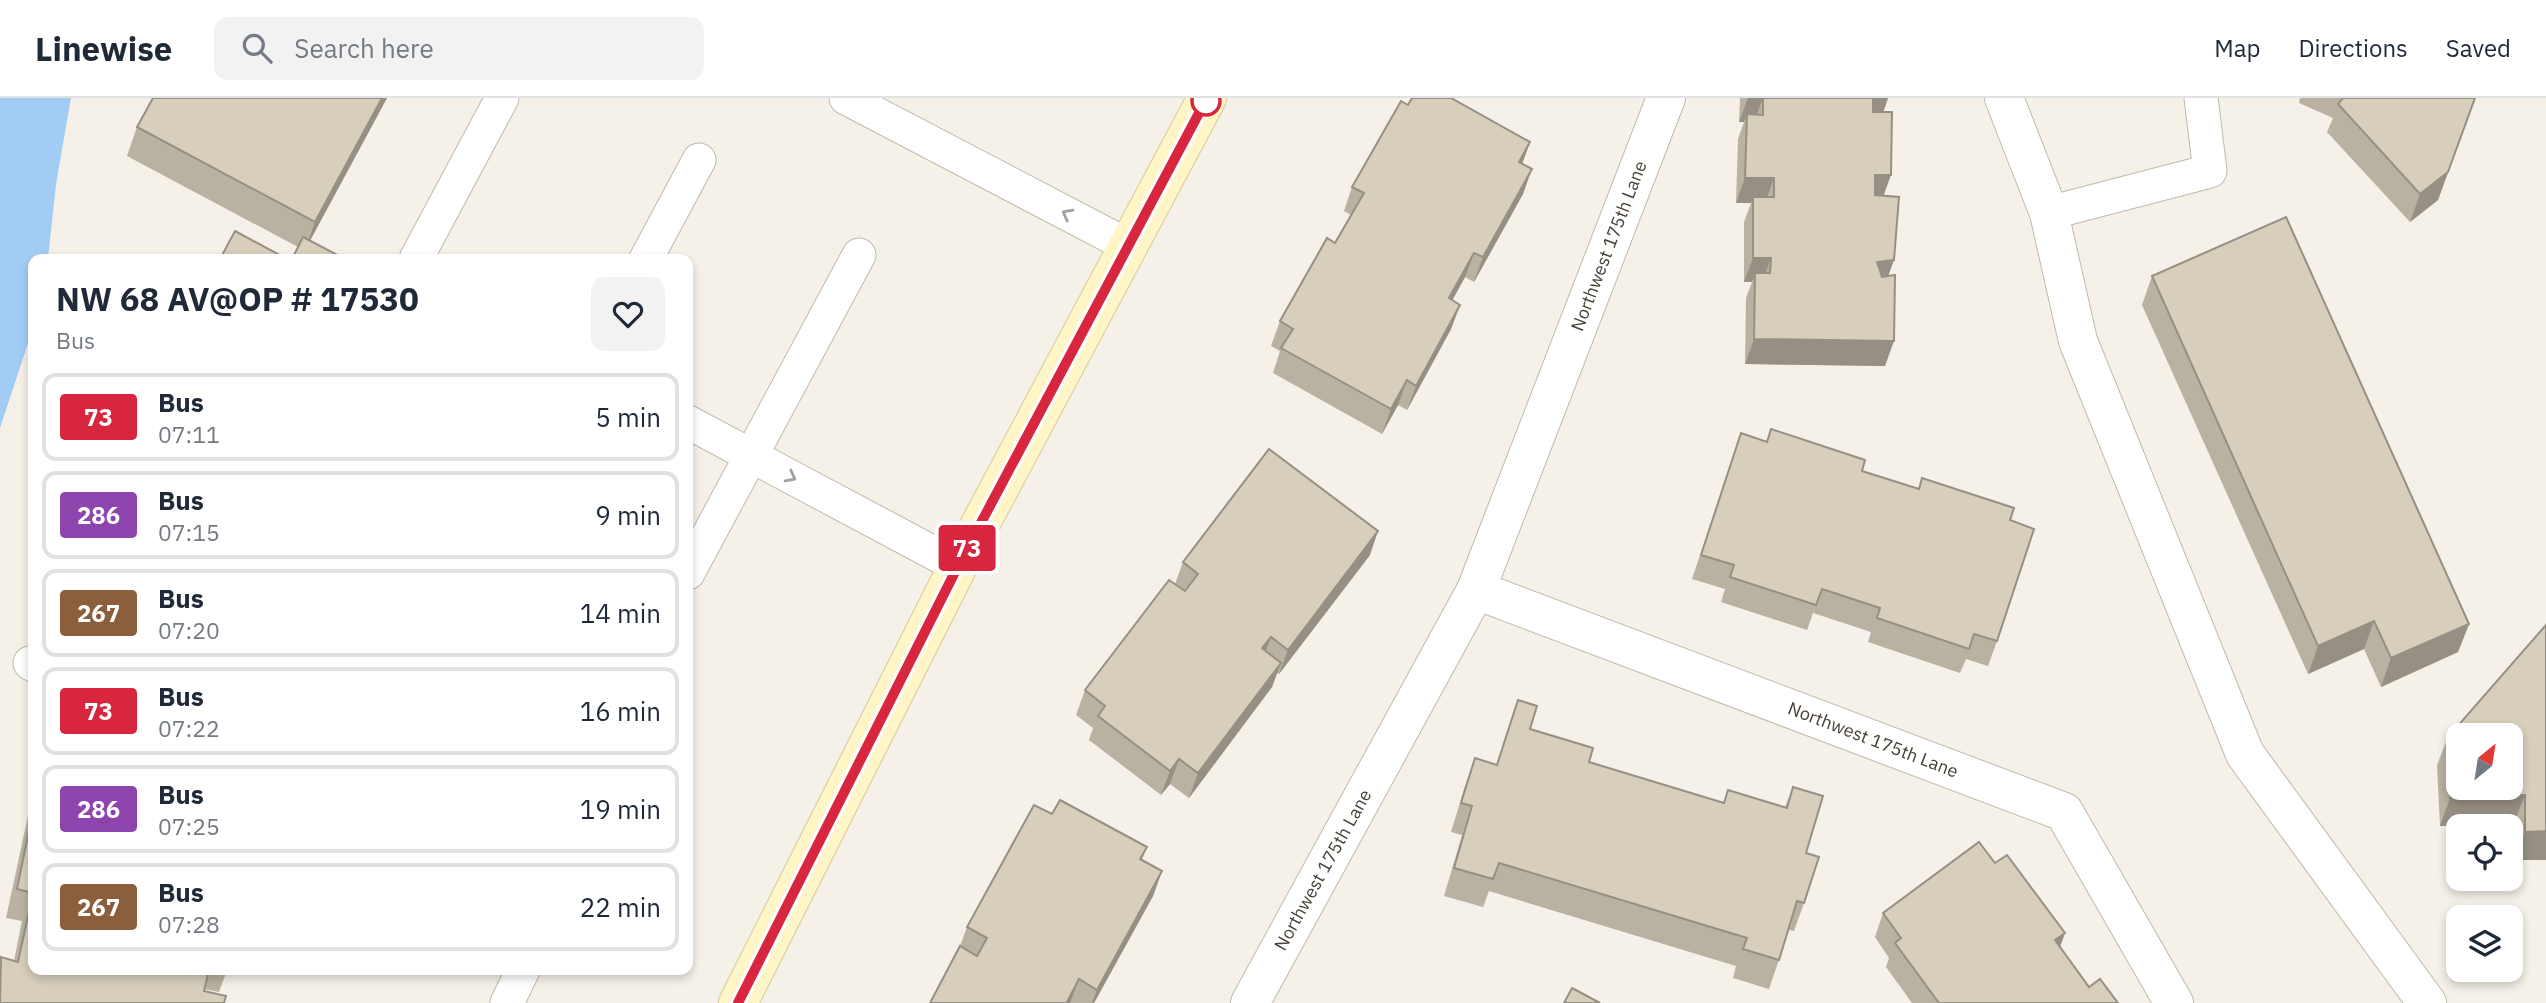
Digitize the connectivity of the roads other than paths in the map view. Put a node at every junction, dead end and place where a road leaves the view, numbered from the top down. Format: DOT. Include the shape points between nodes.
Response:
graph roads {
  1 [pos="502,98"];
  2 [pos="846,98"];
  3 [pos="1207,98"];
  4 [pos="1666,98"];
  5 [pos="2004,98"];
  6 [pos="2201,98"];
  7 [pos="699,160"];
  8 [pos="2049,213"];
  9 [pos="1128,245"];
  10 [pos="419,254"];
  11 [pos="649,254"];
  12 [pos="859,255"];
  13 [pos="693,425"];
  14 [pos="751,456"];
  15 [pos="693,564"];
  16 [pos="958,566"];
  17 [pos="1476,590"];
  18 [pos="521,975"];
  19 [pos="507,1003"];
  20 [pos="738,1003"];
  21 [pos="1250,1003"];
  22 [pos="2174,1003"];
  23 [pos="2427,1003"];
  1 -- 10 [label="lane"];
  9 -- 2 [label="lane, one-way"];
  3 -- 9 [label="street"];
  4 -- 17 [label="street, Northwest 175th Lane"];
  5 -- 8 [label="street"];
  6 -- 8 [label="lane" via="2210,171"];
  7 -- 11 [label="lane"];
  8 -- 23 [label="street" via="2078,341 2245,754"];
  9 -- 16 [label="street"];
  12 -- 14 [label="lane"];
  13 -- 14 [label="lane"];
  14 -- 15 [label="lane"];
  14 -- 16 [label="lane, one-way"];
  16 -- 20 [label="street"];
  17 -- 21 [label="street, Northwest 175th Lane"];
  17 -- 22 [label="street, Northwest 175th Lane" via="2064,812"];
  18 -- 19 [label="lane"];
}
